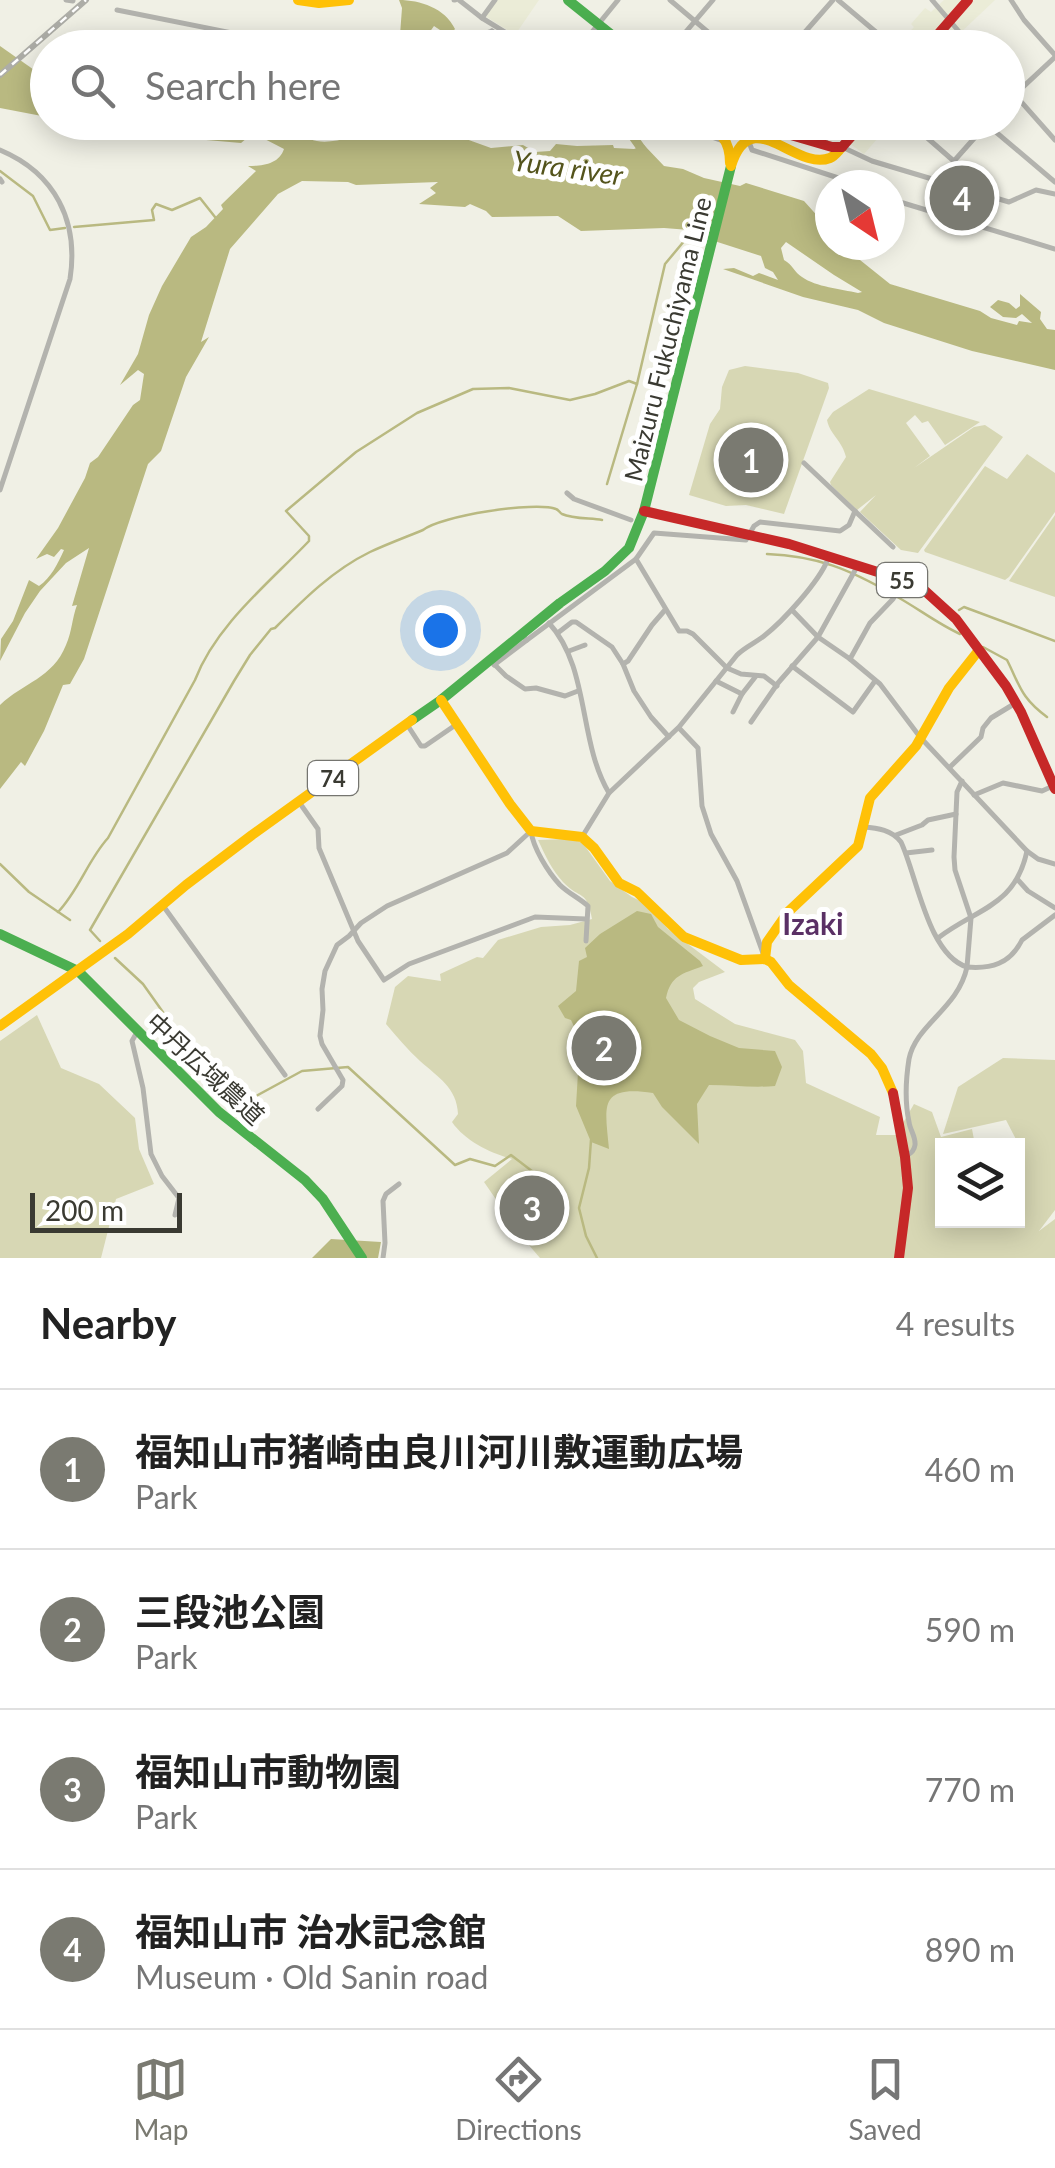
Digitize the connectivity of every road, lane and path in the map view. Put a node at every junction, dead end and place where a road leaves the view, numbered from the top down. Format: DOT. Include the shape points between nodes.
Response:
graph roads {
  1 [pos="298,0"];
  2 [pos="349,0"];
  3 [pos="456,0"];
  4 [pos="496,0"];
  5 [pos="558,0"];
  6 [pos="568,0"];
  7 [pos="618,0"];
  8 [pos="670,0"];
  9 [pos="713,0"];
  10 [pos="836,0"];
  11 [pos="932,0"];
  12 [pos="968,0"];
  13 [pos="1011,0"];
  14 [pos="116,10"];
  15 [pos="482,18"];
  16 [pos="949,20"];
  17 [pos="695,21"];
  18 [pos="596,26"];
  19 [pos="491,27"];
  20 [pos="217,30"];
  21 [pos="488,30"];
  22 [pos="495,30"];
  23 [pos="503,30"];
  24 [pos="593,30"];
  25 [pos="600,30"];
  26 [pos="602,30"];
  27 [pos="687,30"];
  28 [pos="706,30"];
  29 [pos="807,30"];
  30 [pos="873,30"];
  31 [pos="941,30"];
  32 [pos="958,30"];
  33 [pos="1055,56"];
  34 [pos="1025,84"];
  35 [pos="1025,106"];
  36 [pos="723,140"];
  37 [pos="730,140"];
  38 [pos="758,140"];
  39 [pos="767,140"];
  40 [pos="808,140"];
  41 [pos="831,140"];
  42 [pos="848,140"];
  43 [pos="930,140"];
  44 [pos="972,140"];
  45 [pos="1006,140"];
  46 [pos="1055,140"];
  47 [pos="735,144"];
  48 [pos="842,147"];
  49 [pos="0,150"];
  50 [pos="954,161"];
  51 [pos="815,170"];
  52 [pos="1055,182"];
  53 [pos="1055,194"];
  54 [pos="997,199"];
  55 [pos="905,204"];
  56 [pos="1055,249"];
  57 [pos="804,463"];
  58 [pos="0,490"];
  59 [pos="567,494"];
  60 [pos="645,507"];
  61 [pos="855,512"];
  62 [pos="631,520"];
  63 [pos="751,534"];
  64 [pos="893,547"];
  65 [pos="829,556"];
  66 [pos="636,559"];
  67 [pos="858,565"];
  68 [pos="903,580"];
  69 [pos="665,610"];
  70 [pos="792,610"];
  71 [pos="549,622"];
  72 [pos="558,632"];
  73 [pos="525,637"];
  74 [pos="818,637"];
  75 [pos="584,646"];
  76 [pos="979,650"];
  77 [pos="568,651"];
  78 [pos="850,659"];
  79 [pos="492,662"];
  80 [pos="623,664"];
  81 [pos="792,666"];
  82 [pos="728,668"];
  83 [pos="757,676"];
  84 [pos="716,682"];
  85 [pos="875,682"];
  86 [pos="777,686"];
  87 [pos="578,691"];
  88 [pos="742,694"];
  89 [pos="441,700"];
  90 [pos="1016,703"];
  91 [pos="732,712"];
  92 [pos="751,722"];
  93 [pos="408,724"];
  94 [pos="457,724"];
  95 [pos="678,727"];
  96 [pos="669,737"];
  97 [pos="920,737"];
  98 [pos="950,767"];
  99 [pos="962,781"];
  100 [pos="1054,788"];
  101 [pos="610,792"];
  102 [pos="974,795"];
  103 [pos="299,802"];
  104 [pos="956,814"];
  105 [pos="863,826"];
  106 [pos="532,831"];
  107 [pos="896,835"];
  108 [pos="582,837"];
  109 [pos="932,850"];
  110 [pos="906,852"];
  111 [pos="1027,852"];
  112 [pos="1055,864"];
  113 [pos="1018,880"];
  114 [pos="163,905"];
  115 [pos="1055,912"];
  116 [pos="971,918"];
  117 [pos="586,919"];
  118 [pos="354,930"];
  119 [pos="0,934"];
  120 [pos="938,938"];
  121 [pos="586,941"];
  122 [pos="765,959"];
  123 [pos="967,968"];
  124 [pos="78,971"];
  125 [pos="0,1026"];
  126 [pos="136,1032"];
  127 [pos="285,1075"];
  128 [pos="318,1109"];
  129 [pos="905,1157"];
  130 [pos="399,1184"];
  131 [pos="175,1214"];
  132 [pos="362,1258"];
  133 [pos="383,1258"];
  134 [pos="898,1258"];
  1 -- 2 [label="main road"];
  3 -- 15 [label="street"];
  4 -- 15 [label="street"];
  5 -- 18 [label="main road"];
  6 -- 18 [label="main road"];
  7 -- 18 [label="street"];
  8 -- 17 [label="street"];
  9 -- 17 [label="street"];
  10 -- 29 [label="street"];
  10 -- 30 [label="street"];
  11 -- 16 [label="street"];
  12 -- 16 [label="main road"];
  13 -- 33 [label="street"];
  14 -- 20 [label="street"];
  15 -- 19 [label="street"];
  16 -- 31 [label="main road"];
  16 -- 32 [label="street"];
  17 -- 27 [label="street"];
  17 -- 28 [label="street"];
  18 -- 24 [label="street"];
  18 -- 25 [label="main road"];
  18 -- 26 [label="main road"];
  19 -- 21 [label="street"];
  19 -- 22 [label="street"];
  19 -- 23 [label="street"];
  33 -- 34 [label="street"];
  35 -- 46 [label="street"];
  36 -- 47 [label="street"];
  37 -- 47 [label="main road"];
  38 -- 47 [label="main road"];
  39 -- 48 [label="main road" via="823,160"];
  40 -- 48 [label="main road"];
  41 -- 48 [label="main road"];
  42 -- 48 [label="main road"];
  43 -- 50 [label="street"];
  44 -- 50 [label="street"];
  45 -- 52 [label="street"];
  47 -- 51 [label="street"];
  47 -- 60 [label="main road, Maizuru Fukuchiyama Line"];
  48 -- 54 [label="street"];
  49 -- 58 [label="street" via="46,182 73,245 70,279"];
  50 -- 54 [label="street"];
  53 -- 54 [label="street" via="1036,190 1009,202"];
  55 -- 56 [label="street"];
  57 -- 61 [label="street"];
  59 -- 62 [label="street"];
  60 -- 63 [label="main road, Maizuru Fukuchiyama Line / 55"];
  60 -- 73 [label="main road, 74" via="622,557"];
  61 -- 63 [label="street" via="840,531 760,522"];
  61 -- 64 [label="street"];
  63 -- 65 [label="main road, Maizuru Fukuchiyama Line / 55"];
  63 -- 66 [label="street" via="746,540 651,530"];
  65 -- 67 [label="main road, Maizuru Fukuchiyama Line / 55"];
  65 -- 70 [label="street"];
  66 -- 69 [label="street"];
  66 -- 71 [label="street"];
  67 -- 68 [label="main road, Maizuru Fukuchiyama Line / 55"];
  67 -- 74 [label="street"];
  68 -- 76 [label="main road, Maizuru Fukuchiyama Line / 55" via="948,608"];
  68 -- 78 [label="street"];
  69 -- 80 [label="street"];
  69 -- 82 [label="street" via="679,631 693,634"];
  70 -- 74 [label="street"];
  70 -- 82 [label="street"];
  71 -- 72 [label="street"];
  71 -- 73 [label="street"];
  72 -- 77 [label="street"];
  72 -- 80 [label="street" via="576,622 607,642"];
  73 -- 79 [label="main road, 74"];
  74 -- 78 [label="street"];
  74 -- 81 [label="street"];
  75 -- 77 [label="street"];
  76 -- 90 [label="main road, Maizuru Fukuchiyama Line / 55"];
  76 -- 97 [label="main road"];
  77 -- 87 [label="street"];
  78 -- 85 [label="street"];
  79 -- 87 [label="street" via="525,689 565,696"];
  79 -- 89 [label="main road, 74"];
  80 -- 96 [label="street" via="634,691"];
  81 -- 85 [label="street" via="853,712"];
  81 -- 86 [label="street"];
  82 -- 83 [label="street"];
  82 -- 84 [label="street"];
  83 -- 86 [label="street"];
  83 -- 88 [label="street"];
  84 -- 88 [label="street"];
  84 -- 95 [label="street"];
  85 -- 97 [label="street"];
  86 -- 92 [label="street"];
  87 -- 101 [label="street" via="593,756"];
  88 -- 91 [label="street"];
  89 -- 93 [label="main road, 74"];
  89 -- 94 [label="main road"];
  90 -- 98 [label="street" via="991,718"];
  90 -- 100 [label="main road, Maizuru Fukuchiyama Line / 55"];
  93 -- 94 [label="street" via="426,746"];
  93 -- 103 [label="main road, 74"];
  94 -- 106 [label="main road"];
  95 -- 96 [label="street"];
  95 -- 122 [label="street" via="698,748 702,806"];
  96 -- 101 [label="street"];
  97 -- 98 [label="street"];
  97 -- 105 [label="main road" via="870,798"];
  98 -- 99 [label="street"];
  99 -- 102 [label="street"];
  99 -- 104 [label="street"];
  100 -- 102 [label="street" via="1003,783"];
  101 -- 108 [label="street"];
  102 -- 111 [label="street"];
  103 -- 114 [label="main road, 74"];
  103 -- 118 [label="street" via="318,829 318,848"];
  104 -- 107 [label="street"];
  104 -- 116 [label="street" via="955,870"];
  105 -- 107 [label="street"];
  105 -- 122 [label="main road" via="852,853 773,932"];
  106 -- 108 [label="main road"];
  106 -- 117 [label="street" via="552,874 588,906"];
  106 -- 118 [label="street" via="507,853 387,906"];
  107 -- 110 [label="street"];
  108 -- 122 [label="main road" via="619,883 684,937 741,960"];
  109 -- 110 [label="street"];
  110 -- 120 [label="street"];
  111 -- 112 [label="street"];
  111 -- 113 [label="street"];
  113 -- 115 [label="street"];
  113 -- 116 [label="street"];
  114 -- 124 [label="main road, 74"];
  114 -- 127 [label="street"];
  115 -- 123 [label="street" via="1010,957 988,969"];
  116 -- 120 [label="street"];
  116 -- 123 [label="street"];
  117 -- 118 [label="street" via="535,917 409,964 384,980"];
  117 -- 121 [label="street"];
  118 -- 128 [label="street" via="332,952 322,989 320,1036 342,1086"];
  119 -- 124 [label="main road, 中丹広域農道"];
  120 -- 123 [label="street" via="952,960"];
  122 -- 129 [label="main road" via="882,1068 892,1086"];
  123 -- 129 [label="street" via="956,996 910,1055 908,1123 915,1144"];
  124 -- 125 [label="main road, 74"];
  124 -- 126 [label="main road, 中丹広域農道"];
  126 -- 131 [label="street" via="132,1041 151,1154 179,1198"];
  126 -- 132 [label="main road, 中丹広域農道" via="218,1112 306,1180"];
  129 -- 134 [label="main road" via="908,1188"];
  130 -- 133 [label="street" via="383,1200"];
}
